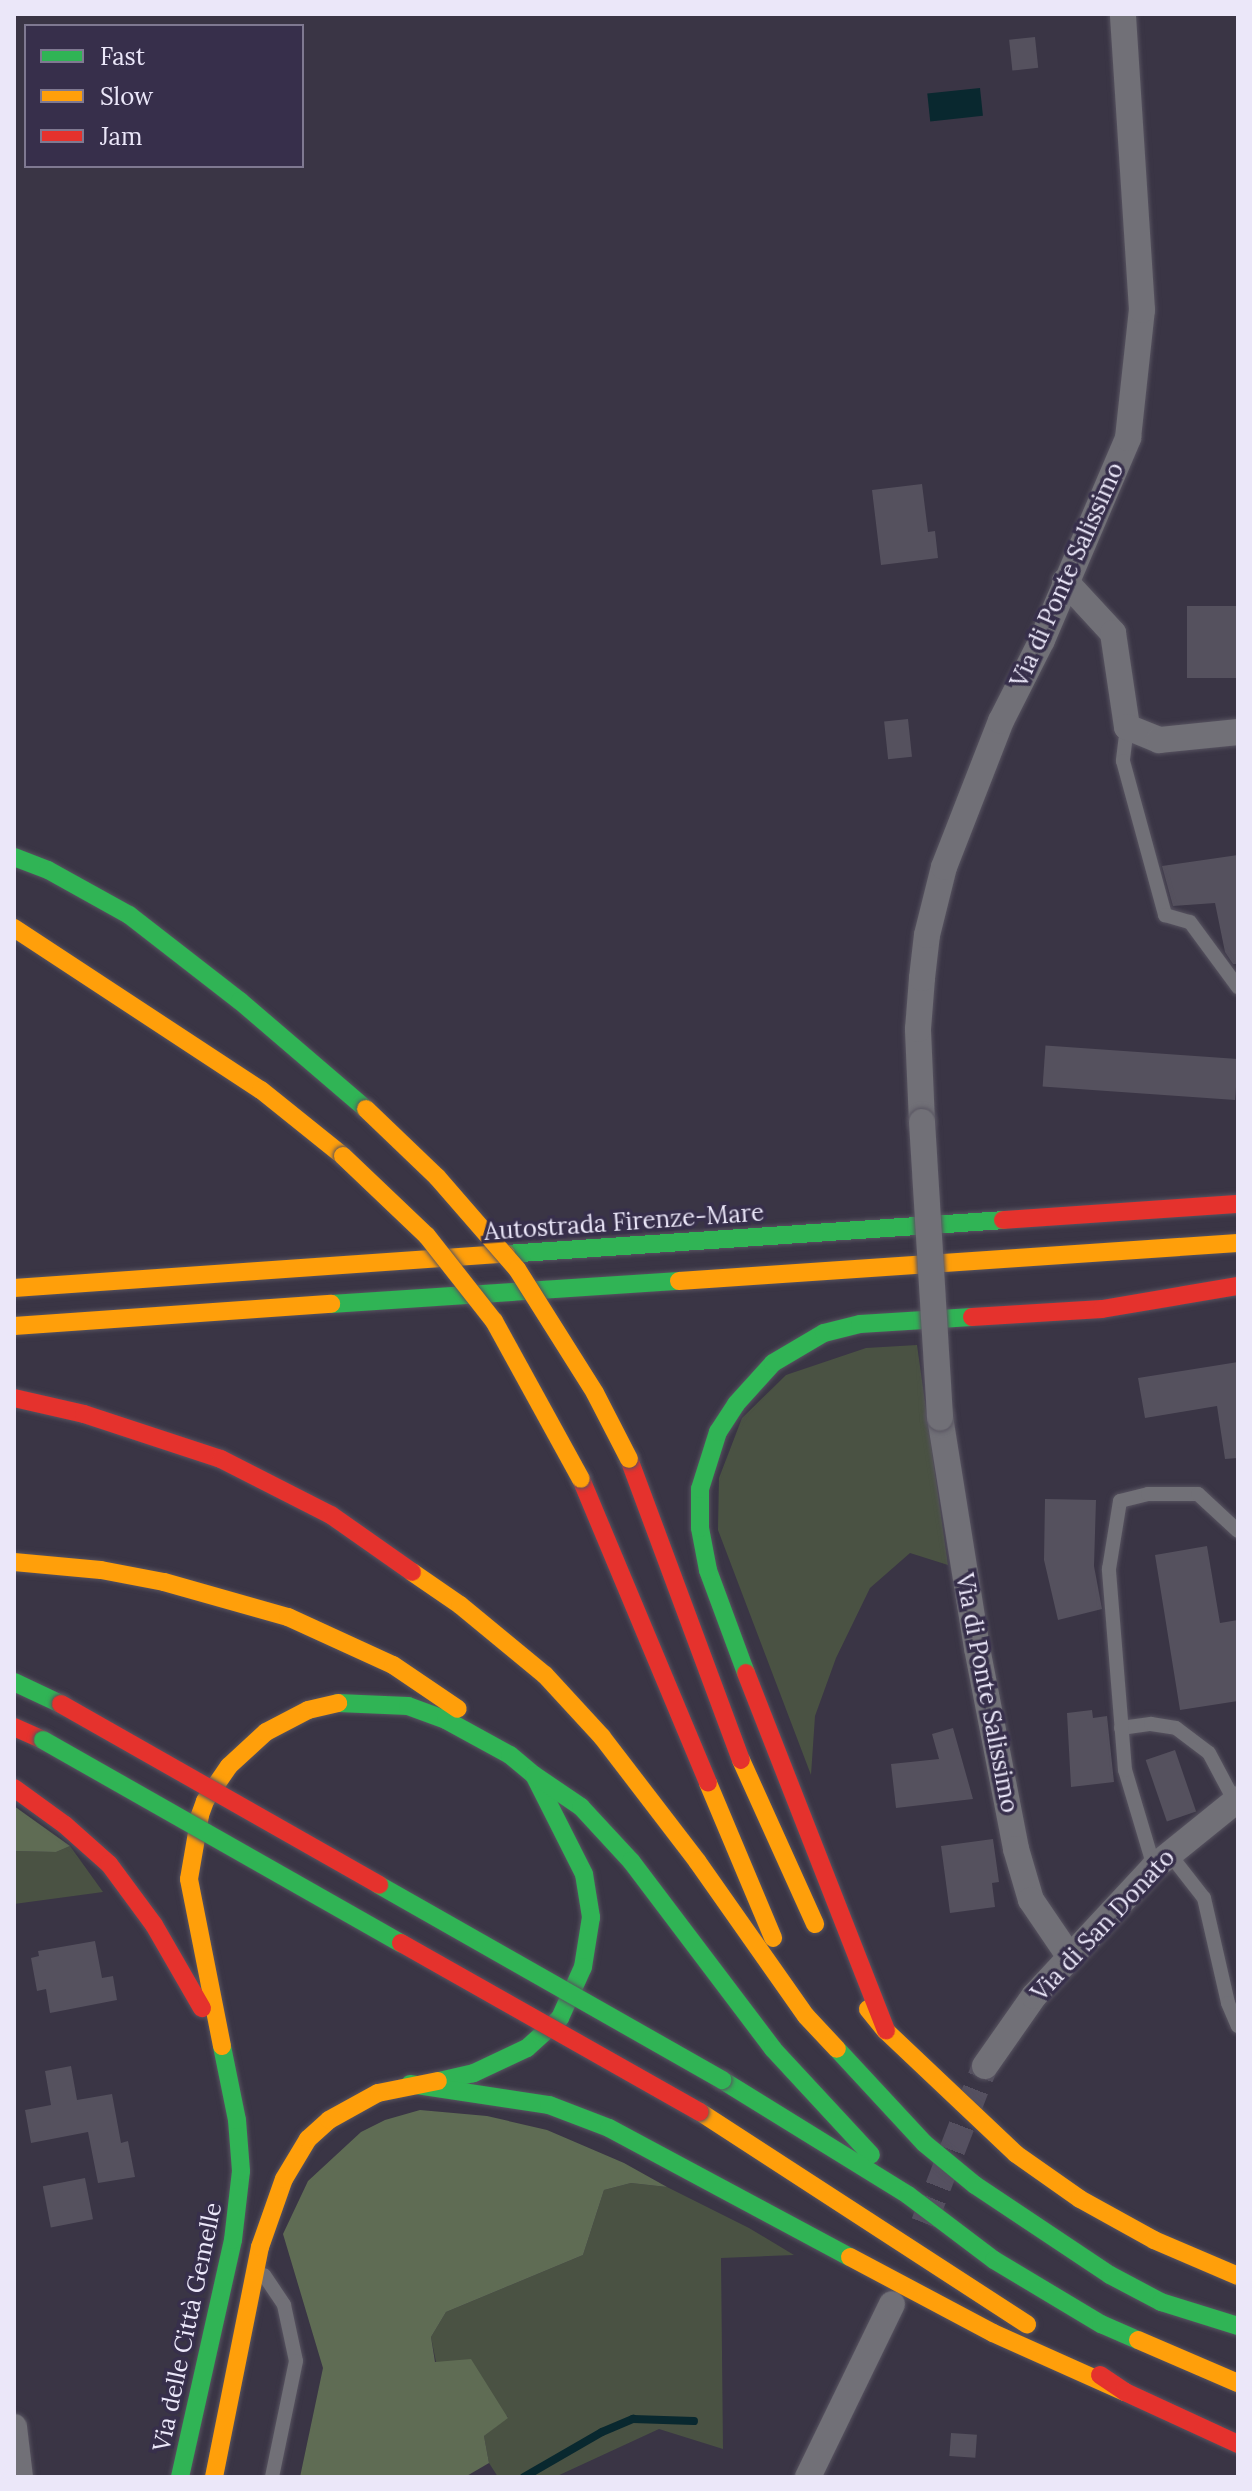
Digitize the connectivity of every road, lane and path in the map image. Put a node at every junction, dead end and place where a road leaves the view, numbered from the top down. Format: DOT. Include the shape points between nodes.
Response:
graph roads {
  1 [pos="1123,14"];
  2 [pos="1065,581"];
  3 [pos="1127,727"];
  4 [pos="1238,732"];
  5 [pos="14,857"];
  6 [pos="14,928"];
  7 [pos="1238,987"];
  8 [pos="1238,1204"];
  9 [pos="1238,1243"];
  10 [pos="163,1259"];
  11 [pos="297,1268"];
  12 [pos="1238,1286"];
  13 [pos="14,1288"];
  14 [pos="14,1326"];
  15 [pos="14,1398"];
  16 [pos="1238,1531"];
  17 [pos="14,1562"];
  18 [pos="14,1682"];
  19 [pos="14,1727"];
  20 [pos="1121,1728"];
  21 [pos="510,1755"];
  22 [pos="534,1775"];
  23 [pos="14,1788"];
  24 [pos="1236,1800"];
  25 [pos="1161,1860"];
  26 [pos="822,1938"];
  27 [pos="1069,1956"];
  28 [pos="846,1979"];
  29 [pos="806,2016"];
  30 [pos="1238,2026"];
  31 [pos="886,2031"];
  32 [pos="223,2044"];
  33 [pos="985,2066"];
  34 [pos="410,2084"];
  35 [pos="908,2195"];
  36 [pos="256,2264"];
  37 [pos="1238,2276"];
  38 [pos="892,2304"];
  39 [pos="1238,2326"];
  40 [pos="1238,2383"];
  41 [pos="1125,2392"];
  42 [pos="14,2427"];
  43 [pos="1238,2444"];
  44 [pos="20,2477"];
  45 [pos="180,2477"];
  46 [pos="214,2477"];
  47 [pos="272,2477"];
  48 [pos="808,2477"];
  1 -- 2 [label="street, Via di Ponte Salissimo" via="1142,310 1128,438"];
  2 -- 3 [label="street" via="1113,633"];
  2 -- 27 [label="street, Via di Ponte Salissimo, bridge" via="1001,721 944,867 927,935 918,1029 940,1417 977,1648 1031,1900"];
  3 -- 4 [label="street" via="1159,740"];
  3 -- 7 [label="lane" via="1123,761 1165,915 1190,922"];
  5 -- 26 [label="main road, bridge" via="61,876 129,915 240,1001 437,1177 517,1269 595,1393 629,1459 750,1785"];
  6 -- 29 [label="main road, bridge" via="261,1090 343,1156 427,1236 494,1321 581,1479"];
  8 -- 11 [label="main road, Autostrada Firenze-Mare"];
  9 -- 14 [label="main road"];
  10 -- 11 [label="main road"];
  11 -- 13 [label="main road, Autostrada Firenze-Mare"];
  12 -- 31 [label="main road" via="1102,1309 860,1324 824,1333 773,1363 718,1432 700,1489 708,1570"];
  15 -- 29 [label="main road" via="84,1414 234,1465 331,1515 460,1605 545,1675 602,1737"];
  16 -- 20 [label="lane" via="1198,1494 1148,1494 1120,1501 1109,1569"];
  17 -- 21 [label="main road" via="101,1570 233,1599 288,1617 393,1665 435,1691"];
  18 -- 35 [label="main road, bridge" via="722,2080"];
  19 -- 41 [label="main road, bridge" via="700,2112 981,2291"];
  20 -- 24 [label="lane" via="1176,1728 1209,1753"];
  20 -- 25 [label="lane" via="1125,1770"];
  21 -- 22 [label="main road"];
  21 -- 32 [label="main road, Via delle Città Gemelle" via="427,1712 389,1702 344,1702 285,1721 229,1766 205,1801 189,1863 201,1949"];
  22 -- 34 [label="main road" via="578,1856 586,1883 591,1917 576,1987 560,2018 527,2048 474,2073"];
  22 -- 35 [label="main road" via="581,1807 631,1861 773,2049"];
  23 -- 32 [label="main road" via="109,1864 154,1925"];
  24 -- 25 [label="street, Via di San Donato"];
  25 -- 27 [label="street, Via di San Donato"];
  25 -- 30 [label="lane" via="1204,1898"];
  27 -- 33 [label="street, Via di San Donato"];
  28 -- 31 [label="main road"];
  29 -- 39 [label="main road" via="894,2113 975,2185 1110,2275 1161,2302"];
  31 -- 37 [label="main road" via="1016,2154 1080,2199 1154,2240"];
  32 -- 45 [label="main road, Via delle Città Gemelle" via="241,2171 233,2240"];
  34 -- 36 [label="main road" via="354,2105 308,2139 284,2179"];
  34 -- 41 [label="main road" via="549,2105 588,2119 993,2333"];
  35 -- 40 [label="main road" via="994,2260 1101,2324"];
  36 -- 46 [label="main road"];
  36 -- 47 [label="lane" via="284,2305 296,2361"];
  38 -- 48 [label="street"];
  41 -- 43 [label="main road"];
  42 -- 44 [label="street"];
}
